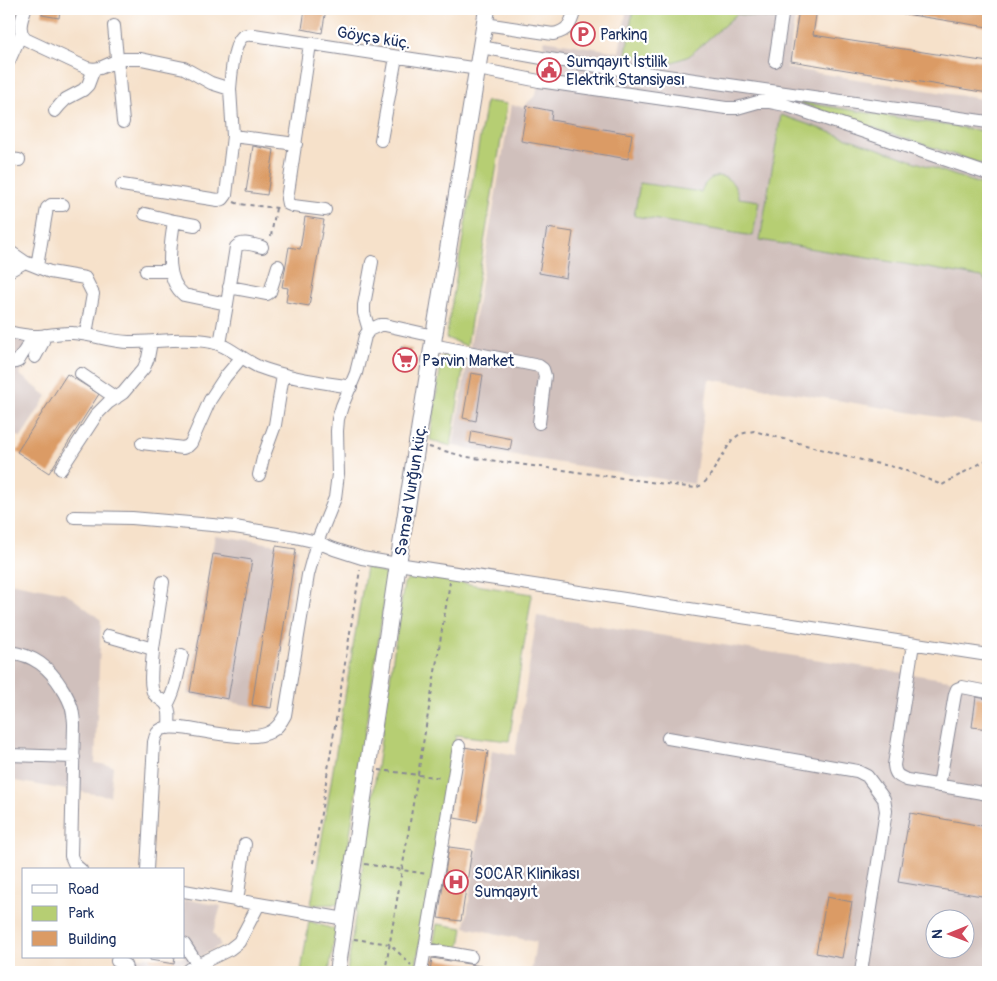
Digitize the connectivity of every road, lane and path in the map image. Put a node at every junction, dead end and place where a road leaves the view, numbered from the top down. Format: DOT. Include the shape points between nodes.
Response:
graph roads {
  1 [pos="25,9"];
  2 [pos="575,9"];
  3 [pos="783,9"];
  4 [pos="486,16"];
  5 [pos="114,26"];
  6 [pos="21,34"];
  7 [pos="310,44"];
  8 [pos="481,47"];
  9 [pos="396,57"];
  10 [pos="9,61"];
  11 [pos="116,61"];
  12 [pos="775,61"];
  13 [pos="94,69"];
  14 [pos="478,69"];
  15 [pos="230,89"];
  16 [pos="55,111"];
  17 [pos="123,122"];
  18 [pos="988,122"];
  19 [pos="233,136"];
  20 [pos="381,140"];
  21 [pos="296,144"];
  22 [pos="988,174"];
  23 [pos="122,184"];
  24 [pos="226,195"];
  25 [pos="63,205"];
  26 [pos="282,206"];
  27 [pos="325,210"];
  28 [pos="145,214"];
  29 [pos="174,221"];
  30 [pos="195,224"];
  31 [pos="271,236"];
  32 [pos="262,247"];
  33 [pos="9,251"];
  34 [pos="372,262"];
  35 [pos="31,264"];
  36 [pos="278,266"];
  37 [pos="9,271"];
  38 [pos="146,271"];
  39 [pos="170,271"];
  40 [pos="230,287"];
  41 [pos="226,304"];
  42 [pos="369,330"];
  43 [pos="9,332"];
  44 [pos="86,334"];
  45 [pos="40,336"];
  46 [pos="433,341"];
  47 [pos="150,342"];
  48 [pos="220,344"];
  49 [pos="35,357"];
  50 [pos="241,358"];
  51 [pos="9,363"];
  52 [pos="81,374"];
  53 [pos="283,375"];
  54 [pos="351,387"];
  55 [pos="116,398"];
  56 [pos="539,423"];
  57 [pos="142,443"];
  58 [pos="417,444"];
  59 [pos="988,459"];
  60 [pos="61,469"];
  61 [pos="259,475"];
  62 [pos="74,517"];
  63 [pos="316,542"];
  64 [pos="362,558"];
  65 [pos="398,564"];
  66 [pos="450,581"];
  67 [pos="163,582"];
  68 [pos="108,636"];
  69 [pos="914,644"];
  70 [pos="152,649"];
  71 [pos="9,652"];
  72 [pos="182,654"];
  73 [pos="988,656"];
  74 [pos="988,692"];
  75 [pos="167,705"];
  76 [pos="169,728"];
  77 [pos="668,738"];
  78 [pos="459,746"];
  79 [pos="9,755"];
  80 [pos="74,757"];
  81 [pos="377,770"];
  82 [pos="418,775"];
  83 [pos="448,779"];
  84 [pos="939,786"];
  85 [pos="988,794"];
  86 [pos="245,844"];
  87 [pos="313,862"];
  88 [pos="363,863"];
  89 [pos="79,868"];
  90 [pos="147,868"];
  91 [pos="402,869"];
  92 [pos="432,874"];
  93 [pos="185,891"];
  94 [pos="237,901"];
  95 [pos="259,904"];
  96 [pos="346,920"];
  97 [pos="352,939"];
  98 [pos="390,944"];
  99 [pos="185,946"];
  100 [pos="425,949"];
  101 [pos="471,958"];
  102 [pos="117,961"];
  103 [pos="198,965"];
  104 [pos="418,971"];
  105 [pos="127,972"];
  106 [pos="185,972"];
  107 [pos="337,972"];
  108 [pos="385,972"];
  109 [pos="860,972"];
  1 -- 6 [label="street" via="20,22"];
  2 -- 4 [label="street" via="569,26 553,34"];
  3 -- 12 [label="street"];
  4 -- 8 [label="main road, Səməd Vurğun küç."];
  5 -- 11 [label="street"];
  6 -- 10 [label="street"];
  6 -- 13 [label="street" via="25,39"];
  7 -- 9 [label="street, Göyçə küç."];
  7 -- 15 [label="street, Göyçə küç." via="246,35 241,38 234,55"];
  7 -- 21 [label="street"];
  8 -- 14 [label="main road, Səməd Vurğun küç."];
  8 -- 18 [label="street"];
  9 -- 14 [label="street, Göyçə küç."];
  9 -- 20 [label="street"];
  11 -- 13 [label="street"];
  11 -- 15 [label="street" via="141,59 184,68"];
  11 -- 17 [label="street"];
  13 -- 16 [label="street" via="88,85 66,99"];
  14 -- 22 [label="street, Göyçə küç." via="726,108 758,102 785,105"];
  14 -- 46 [label="main road, Səməd Vurğun küç."];
  15 -- 19 [label="street"];
  19 -- 21 [label="street"];
  19 -- 24 [label="street"];
  21 -- 26 [label="street" via="287,200"];
  23 -- 24 [label="street" via="218,200 223,200"];
  24 -- 26 [label="path" via="239,204"];
  25 -- 35 [label="street" via="47,208"];
  26 -- 27 [label="street"];
  26 -- 31 [label="path"];
  28 -- 29 [label="street"];
  29 -- 30 [label="street"];
  29 -- 39 [label="street"];
  32 -- 40 [label="street" via="244,243 236,247"];
  33 -- 35 [label="street"];
  34 -- 42 [label="street" via="364,305"];
  35 -- 37 [label="street"];
  35 -- 44 [label="street" via="50,272 85,278 93,294"];
  36 -- 40 [label="street" via="267,294"];
  38 -- 39 [label="street"];
  39 -- 41 [label="street" via="178,291 184,295"];
  40 -- 41 [label="street"];
  41 -- 48 [label="street"];
  42 -- 46 [label="street" via="385,325"];
  42 -- 54 [label="street"];
  43 -- 45 [label="street"];
  44 -- 45 [label="street" via="60,332"];
  44 -- 47 [label="street" via="114,341"];
  45 -- 49 [label="street" via="42,344"];
  45 -- 51 [label="street" via="18,361"];
  46 -- 56 [label="street" via="543,369 545,376"];
  46 -- 58 [label="main road, Səməd Vurğun küç."];
  47 -- 48 [label="street"];
  47 -- 55 [label="street" via="144,368"];
  48 -- 50 [label="street"];
  50 -- 53 [label="street"];
  50 -- 57 [label="street" via="210,400 188,446"];
  52 -- 55 [label="street"];
  53 -- 54 [label="street"];
  53 -- 61 [label="street" via="275,425"];
  54 -- 63 [label="street" via="338,419 335,498"];
  55 -- 60 [label="street" via="97,414"];
  58 -- 59 [label="path" via="467,457 695,488 708,479 732,440 740,434 754,431 900,468 942,485"];
  58 -- 65 [label="main road, Səməd Vurğun küç."];
  62 -- 63 [label="street" via="132,518 235,527"];
  63 -- 64 [label="street"];
  63 -- 76 [label="street" via="282,720 270,732 252,736"];
  64 -- 65 [label="street"];
  64 -- 87 [label="path"];
  65 -- 69 [label="street"];
  65 -- 96 [label="main road, Səməd Vurğun küç."];
  66 -- 82 [label="path"];
  67 -- 70 [label="street"];
  68 -- 70 [label="street"];
  69 -- 73 [label="street"];
  69 -- 84 [label="street" via="895,772 907,780"];
  70 -- 75 [label="street" via="154,694"];
  71 -- 80 [label="street" via="45,666 66,694 72,708"];
  72 -- 75 [label="street" via="174,692"];
  74 -- 84 [label="street" via="957,689"];
  75 -- 76 [label="street"];
  76 -- 90 [label="street" via="161,730 154,742"];
  77 -- 109 [label="street" via="867,776 884,799 886,812"];
  78 -- 100 [label="street"];
  79 -- 80 [label="street"];
  80 -- 89 [label="street" via="71,856"];
  81 -- 82 [label="path"];
  82 -- 83 [label="path"];
  82 -- 91 [label="path"];
  84 -- 85 [label="street"];
  86 -- 94 [label="street"];
  88 -- 91 [label="path"];
  91 -- 92 [label="path"];
  91 -- 98 [label="path"];
  93 -- 94 [label="street"];
  94 -- 95 [label="street"];
  95 -- 96 [label="street"];
  95 -- 103 [label="street" via="239,942"];
  96 -- 107 [label="main road, Səməd Vurğun küç."];
  97 -- 98 [label="path"];
  98 -- 104 [label="path"];
  98 -- 108 [label="path"];
  99 -- 103 [label="street"];
  100 -- 101 [label="street"];
  100 -- 104 [label="street"];
  102 -- 105 [label="street" via="125,966"];
  103 -- 106 [label="street"];
}
